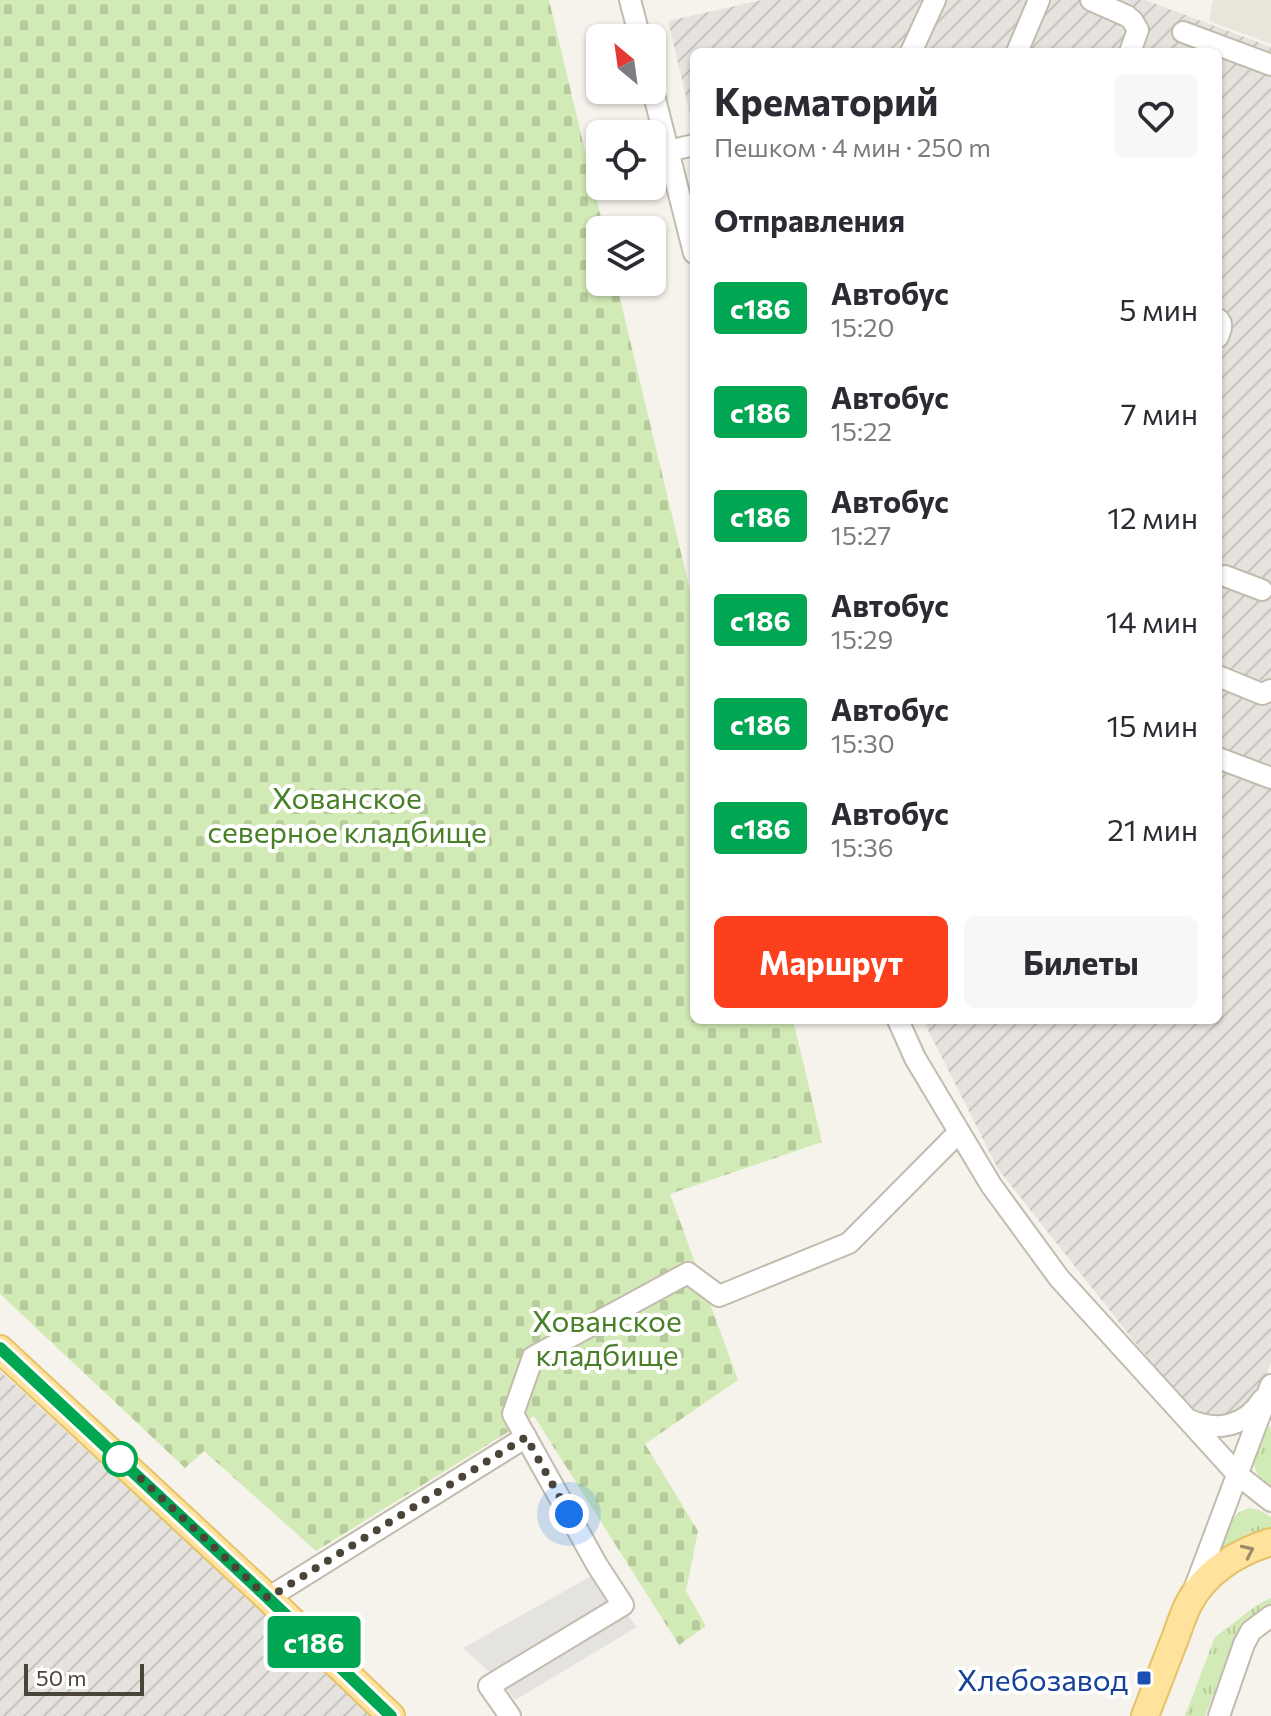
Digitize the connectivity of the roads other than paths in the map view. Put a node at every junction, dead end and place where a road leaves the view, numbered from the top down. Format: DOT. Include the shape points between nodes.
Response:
graph roads {
  1 [pos="630,0"];
  2 [pos="935,0"];
  3 [pos="1039,0"];
  4 [pos="1091,0"];
  5 [pos="636,24"];
  6 [pos="1183,32"];
  7 [pos="913,48"];
  8 [pos="1019,48"];
  9 [pos="1131,48"];
  10 [pos="1271,65"];
  11 [pos="656,104"];
  12 [pos="690,146"];
  13 [pos="668,151"];
  14 [pos="685,178"];
  15 [pos="690,220"];
  16 [pos="1222,580"];
  17 [pos="1262,590"];
  18 [pos="1222,678"];
  19 [pos="1271,690"];
  20 [pos="1222,760"];
  21 [pos="1271,778"];
  22 [pos="900,1024"];
  23 [pos="959,1132"];
  24 [pos="0,1349"];
  25 [pos="1271,1386"];
  26 [pos="1271,1411"];
  27 [pos="1188,1419"];
  28 [pos="526,1437"];
  29 [pos="1238,1475"];
  30 [pos="1271,1501"];
  31 [pos="1271,1542"];
  32 [pos="268,1598"];
  33 [pos="1188,1604"];
  34 [pos="1271,1616"];
  35 [pos="391,1716"];
  36 [pos="510,1716"];
  37 [pos="1145,1716"];
  38 [pos="1219,1716"];
  1 -- 5 [label="street"];
  2 -- 7 [label="street"];
  3 -- 8 [label="street"];
  4 -- 9 [label="street" via="1132,20 1138,30"];
  6 -- 10 [label="street"];
  11 -- 13 [label="street"];
  12 -- 13 [label="street"];
  13 -- 14 [label="street"];
  14 -- 15 [label="street"];
  16 -- 17 [label="street"];
  18 -- 19 [label="street" via="1262,694"];
  20 -- 21 [label="street"];
  22 -- 23 [label="street"];
  23 -- 27 [label="street" via="1059,1278"];
  23 -- 28 [label="street" via="849,1243 719,1296 688,1273 533,1357 513,1414"];
  24 -- 32 [label="main road"];
  25 -- 26 [label="street"];
  25 -- 27 [label="street" via="1244,1419 1222,1427"];
  25 -- 29 [label="street"];
  27 -- 29 [label="street"];
  28 -- 32 [label="street"];
  28 -- 36 [label="street" via="623,1605 489,1686"];
  29 -- 30 [label="street"];
  29 -- 33 [label="street"];
  33 -- 31 [label="main road, one-way" via="1217,1570"];
  32 -- 35 [label="main road"];
  33 -- 37 [label="main road"];
  34 -- 38 [label="street" via="1244,1644"];
}
